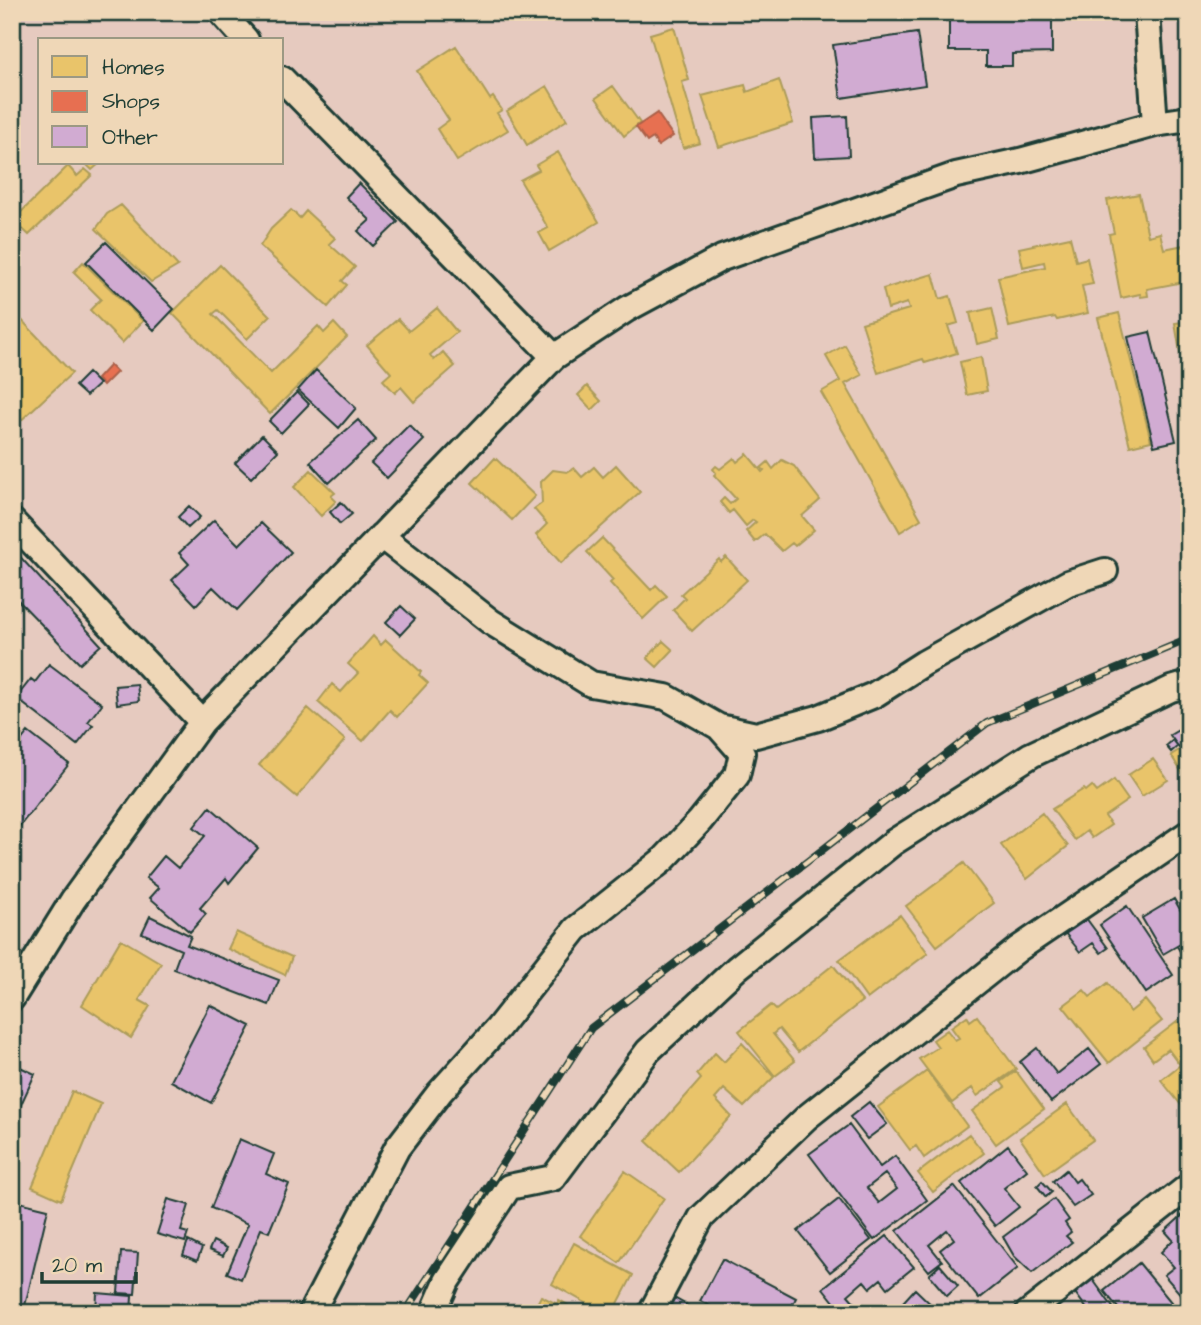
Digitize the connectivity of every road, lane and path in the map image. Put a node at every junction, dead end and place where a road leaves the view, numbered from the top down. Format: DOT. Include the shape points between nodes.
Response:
graph roads {
  1 [pos="221,12"];
  2 [pos="1147,12"];
  3 [pos="244,38"];
  4 [pos="284,81"];
  5 [pos="1189,119"];
  6 [pos="1155,124"];
  7 [pos="554,357"];
  8 [pos="12,521"];
  9 [pos="381,536"];
  10 [pos="1105,570"];
  11 [pos="1189,684"];
  12 [pos="202,722"];
  13 [pos="719,727"];
  14 [pos="1189,833"];
  15 [pos="12,998"];
  16 [pos="1189,1186"];
  17 [pos="311,1313"];
  18 [pos="433,1313"];
  19 [pos="651,1313"];
  20 [pos="1028,1313"];
  1 -- 3 [label="street"];
  2 -- 6 [label="street"];
  4 -- 7 [label="street"];
  5 -- 6 [label="street"];
  6 -- 7 [label="street" via="956,175 722,258 627,309"];
  7 -- 9 [label="street"];
  8 -- 12 [label="street"];
  9 -- 12 [label="street"];
  9 -- 13 [label="street" via="491,622 591,684 666,697"];
  10 -- 13 [label="street" via="1068,583 874,695 830,713 756,735"];
  11 -- 18 [label="street" via="1031,755 894,842 737,968 648,1051 553,1178 509,1187 447,1281"];
  12 -- 15 [label="street" via="86,881"];
  13 -- 17 [label="street" via="742,753 737,775 664,859 576,929 498,1028 440,1092 397,1149"];
  14 -- 19 [label="street" via="1018,949 807,1117 701,1219"];
  16 -- 20 [label="street"];
}
